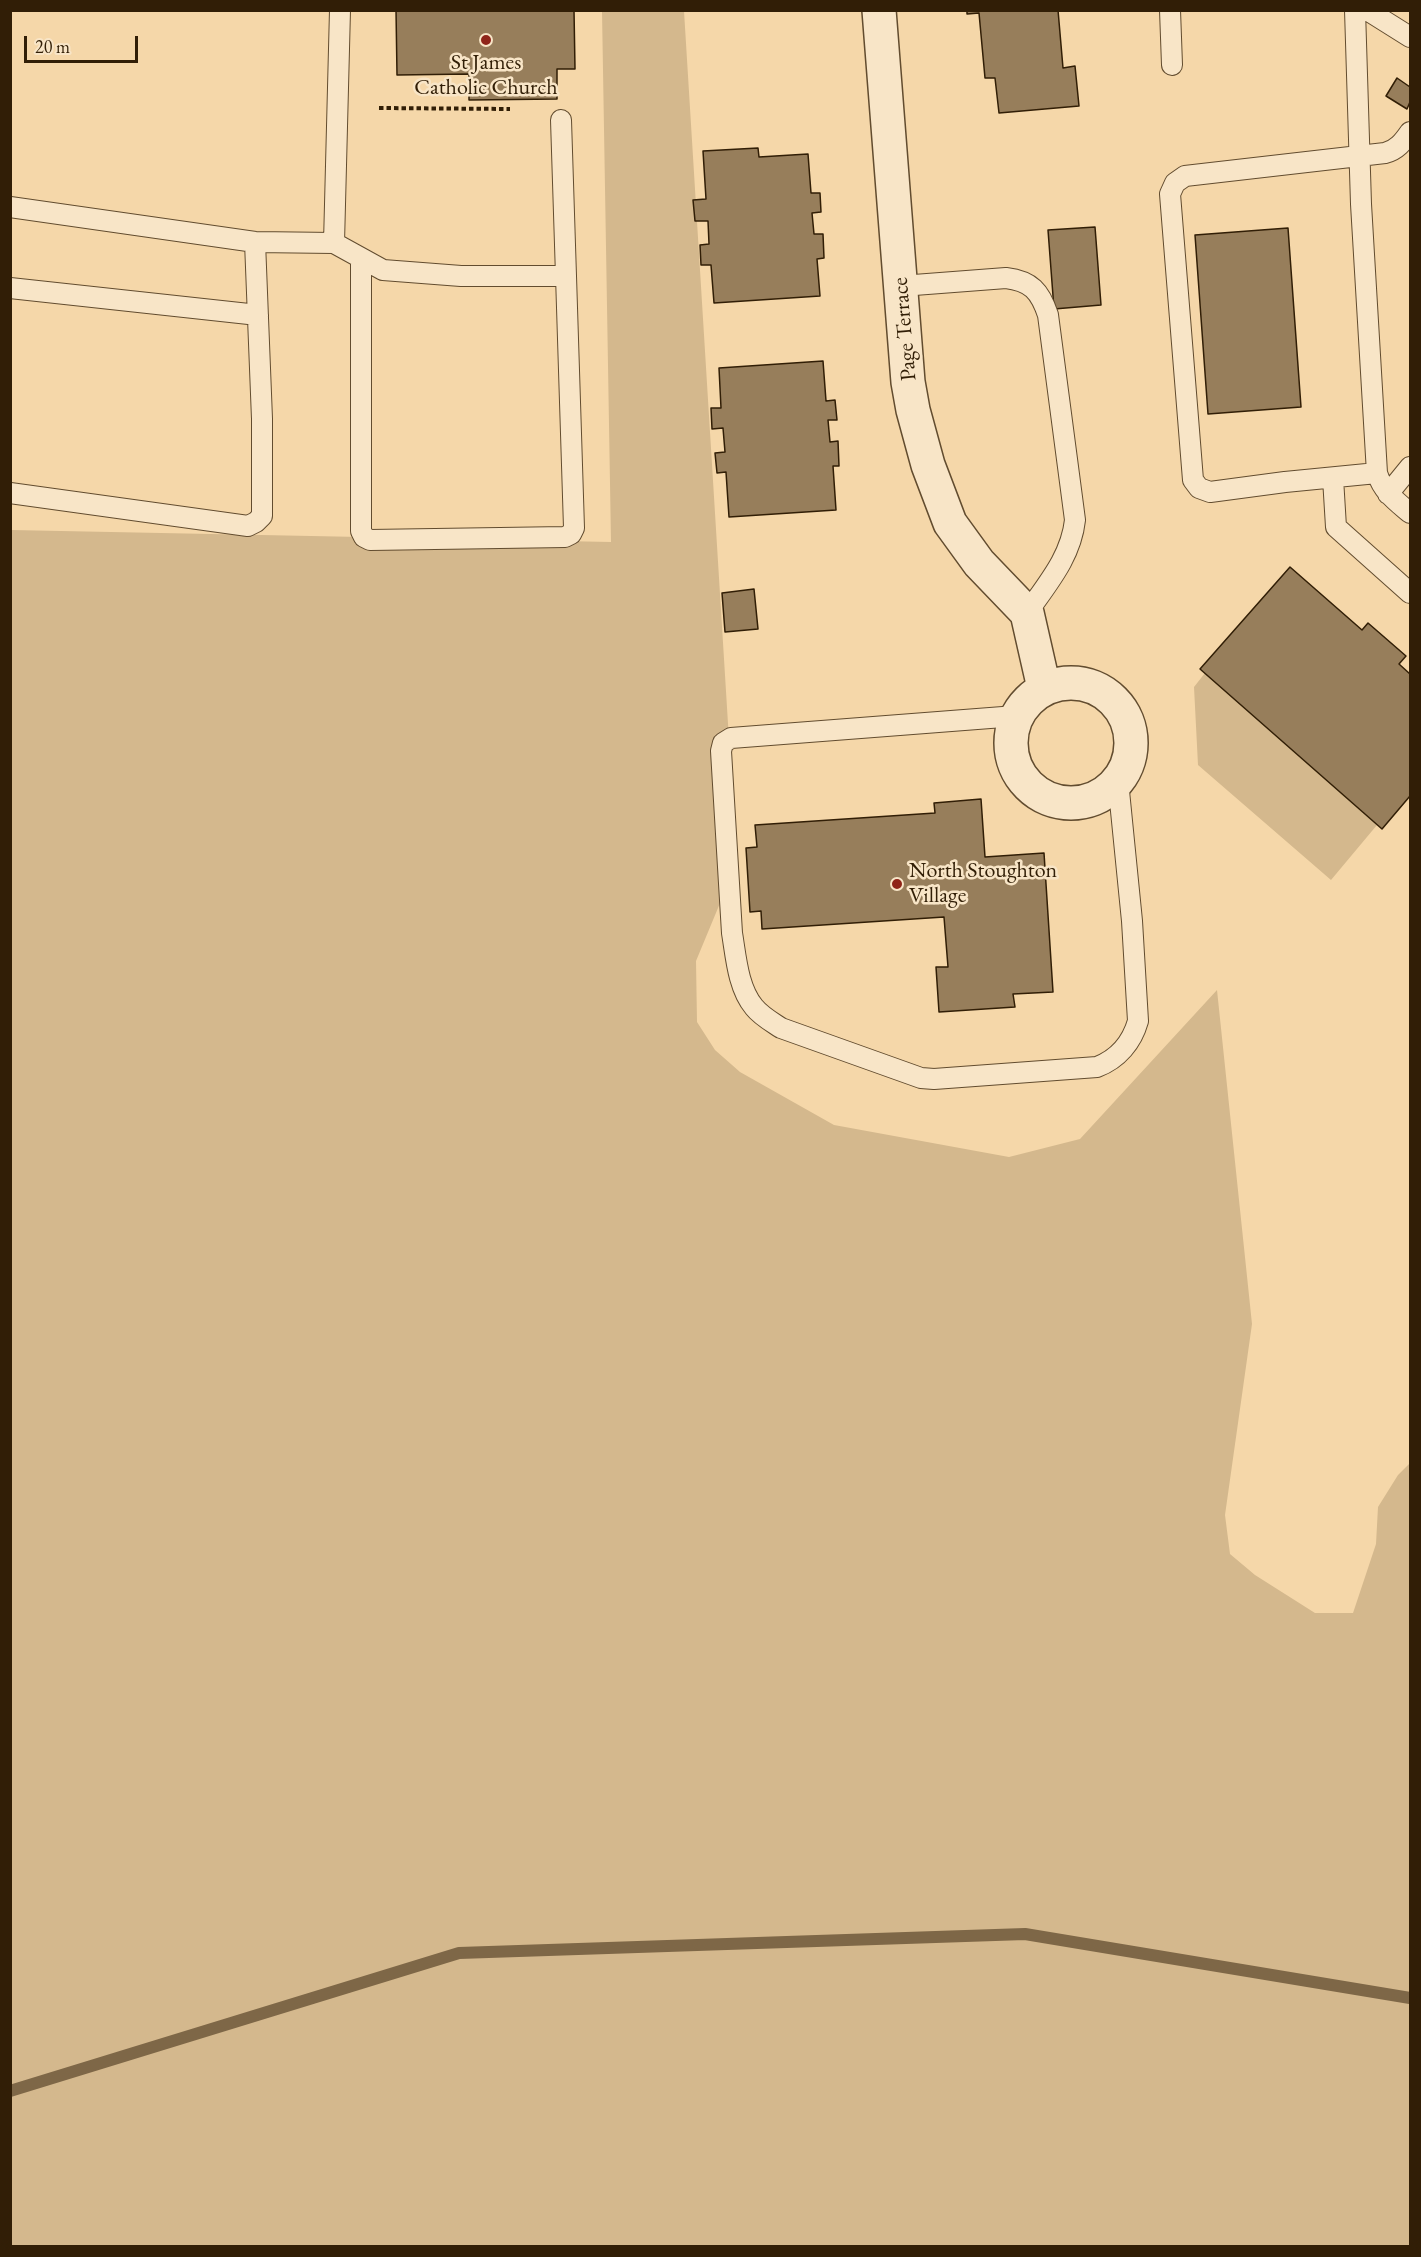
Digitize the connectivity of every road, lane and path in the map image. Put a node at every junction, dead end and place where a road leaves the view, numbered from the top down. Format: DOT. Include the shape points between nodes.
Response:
graph roads {
  1 [pos="340,10"];
  2 [pos="879,10"];
  3 [pos="1170,10"];
  4 [pos="1356,10"];
  5 [pos="1367,10"];
  6 [pos="1410,37"];
  7 [pos="1172,65"];
  8 [pos="380,108"];
  9 [pos="510,110"];
  10 [pos="561,120"];
  11 [pos="1410,132"];
  12 [pos="1360,155"];
  13 [pos="10,207"];
  14 [pos="255,242"];
  15 [pos="334,243"];
  16 [pos="361,258"];
  17 [pos="566,276"];
  18 [pos="901,286"];
  19 [pos="10,288"];
  20 [pos="258,315"];
  21 [pos="1410,467"];
  22 [pos="1377,473"];
  23 [pos="1333,478"];
  24 [pos="10,493"];
  25 [pos="1388,494"];
  26 [pos="1410,513"];
  27 [pos="1410,593"];
  28 [pos="1026,613"];
  29 [pos="1044,688"];
  30 [pos="1016,716"];
  31 [pos="1118,781"];
  1 -- 15 [label="lane"];
  2 -- 18 [label="street, Page Terrace"];
  3 -- 7 [label="lane"];
  4 -- 12 [label="lane"];
  5 -- 6 [label="lane"];
  8 -- 9 [label="path"];
  10 -- 17 [label="lane"];
  11 -- 12 [label="lane" via="1393,151"];
  12 -- 22 [label="lane"];
  12 -- 23 [label="lane" via="1185,176 1175,183 1170,194 1193,480 1199,488 1210,492"];
  13 -- 14 [label="lane"];
  14 -- 15 [label="lane"];
  14 -- 20 [label="lane"];
  15 -- 16 [label="lane"];
  16 -- 17 [label="lane" via="383,270 461,276"];
  16 -- 17 [label="lane" via="361,531 370,540 571,534 574,528"];
  18 -- 28 [label="street, Page Terrace" via="908,382 937,492 964,544"];
  18 -- 28 [label="lane" via="1006,278 1022,280 1044,302 1075,520 1065,557"];
  19 -- 20 [label="lane"];
  20 -- 24 [label="lane" via="262,516 256,522 248,526"];
  21 -- 25 [label="lane"];
  22 -- 23 [label="lane"];
  22 -- 25 [label="lane"];
  23 -- 27 [label="lane" via="1336,527"];
  25 -- 26 [label="lane"];
  28 -- 29 [label="street"];
  29 -- 30 [label="street" via="1027,700"];
  29 -- 31 [label="street" via="1064,682 1084,684 1103,691 1118,705 1128,723 1132,743 1128,763"];
  30 -- 31 [label="street" via="1010,735 1011,755 1017,773 1030,789 1066,804 1086,802"];
  30 -- 31 [label="lane" via="731,738 723,743 731,922 736,957 753,1007 781,1028 921,1078 1097,1067 1107,1063 1135,1033 1138,1021"];
}
